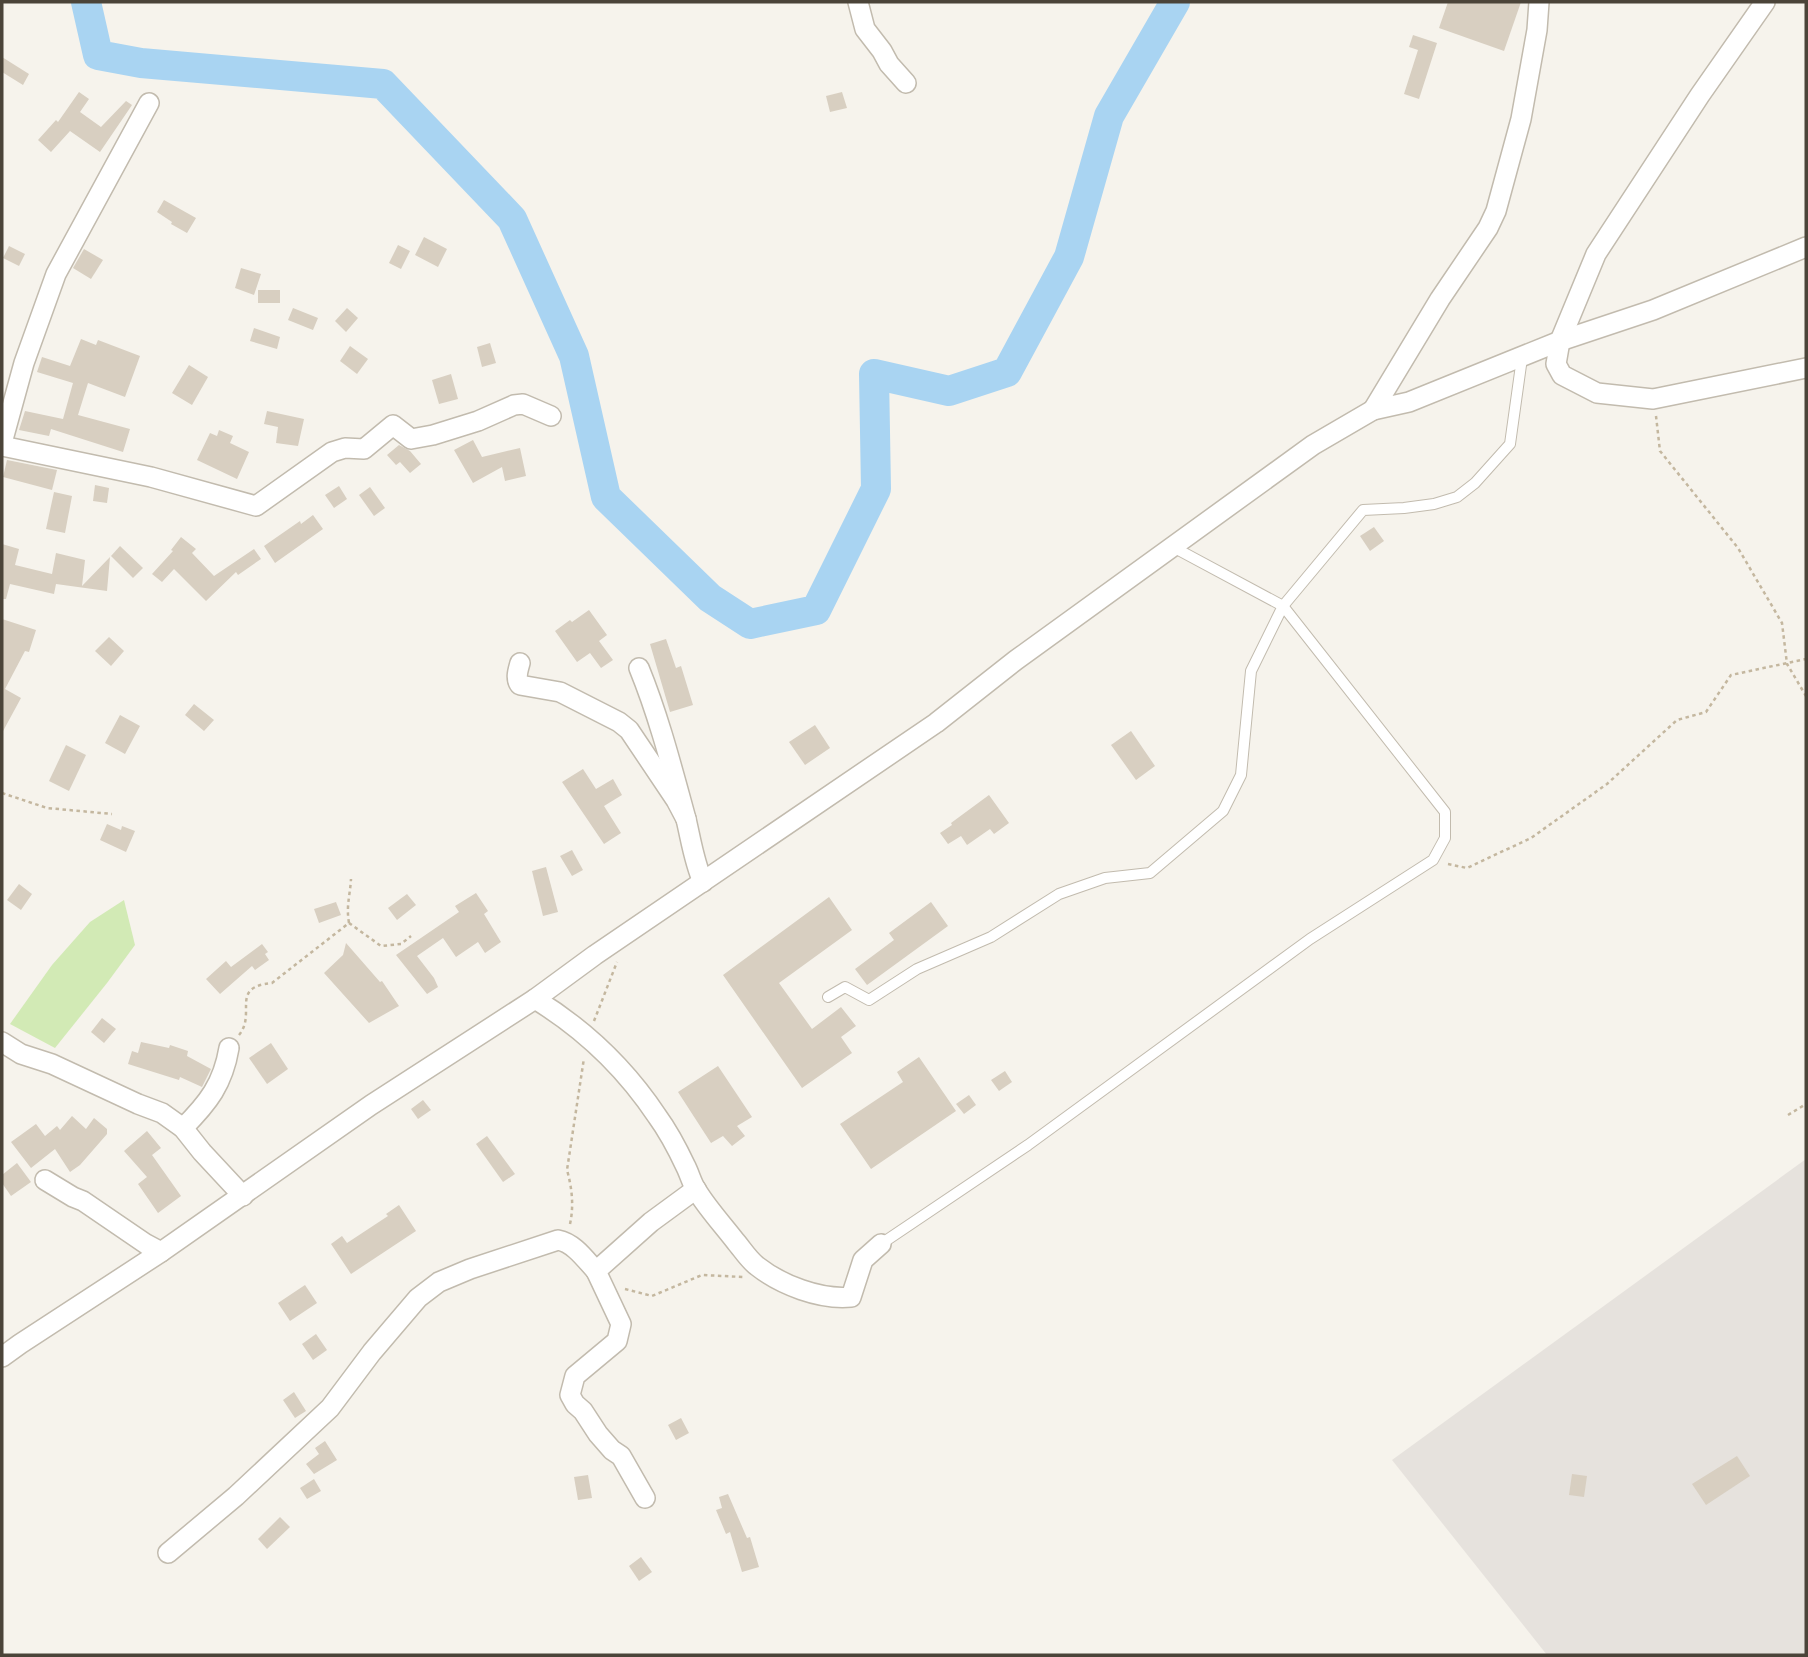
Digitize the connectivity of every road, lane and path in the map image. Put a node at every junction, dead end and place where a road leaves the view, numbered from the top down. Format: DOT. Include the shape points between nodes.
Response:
graph roads {
  1 [pos="858,2"];
  2 [pos="1539,2"];
  3 [pos="1765,2"];
  4 [pos="906,83"];
  5 [pos="149,103"];
  6 [pos="1806,247"];
  7 [pos="1560,341"];
  8 [pos="1522,358"];
  9 [pos="1806,369"];
  10 [pos="1653,398"];
  11 [pos="1373,410"];
  12 [pos="551,416"];
  13 [pos="2,444"];
  14 [pos="1172,547"];
  15 [pos="1283,606"];
  16 [pos="1806,659"];
  17 [pos="520,663"];
  18 [pos="1787,664"];
  19 [pos="639,668"];
  20 [pos="1806,696"];
  21 [pos="656,713"];
  22 [pos="629,730"];
  23 [pos="2,793"];
  24 [pos="112,814"];
  25 [pos="686,819"];
  26 [pos="1433,860"];
  27 [pos="351,879"];
  28 [pos="703,882"];
  29 [pos="349,923"];
  30 [pos="629,933"];
  31 [pos="411,936"];
  32 [pos="248,995"];
  33 [pos="828,997"];
  34 [pos="535,999"];
  35 [pos="588,1038"];
  36 [pos="2,1042"];
  37 [pos="229,1048"];
  38 [pos="1806,1104"];
  39 [pos="1788,1115"];
  40 [pos="183,1128"];
  41 [pos="46,1180"];
  42 [pos="695,1189"];
  43 [pos="243,1196"];
  44 [pos="566,1241"];
  45 [pos="881,1244"];
  46 [pos="161,1252"];
  47 [pos="596,1271"];
  48 [pos="777,1279"];
  49 [pos="2,1357"];
  50 [pos="645,1498"];
  51 [pos="168,1553"];
  1 -- 4 [label="street" via="865,29"];
  2 -- 11 [label="street" via="1521,119 1496,211"];
  3 -- 7 [label="street" via="1596,254"];
  5 -- 13 [label="street" via="56,274 24,363"];
  6 -- 7 [label="street" via="1653,310"];
  7 -- 8 [label="street"];
  7 -- 10 [label="street" via="1556,364 1562,375 1597,393"];
  8 -- 11 [label="street" via="1409,402"];
  8 -- 15 [label="lane" via="1510,444 1475,483 1457,497 1434,504 1363,510"];
  9 -- 10 [label="street"];
  10 -- 18 [label="path" via="1660,451 1738,548 1782,623"];
  11 -- 14 [label="street" via="1313,445"];
  12 -- 13 [label="street" via="523,404 514,405 478,421 411,439 393,425 364,449 332,452 256,506"];
  14 -- 15 [label="lane"];
  14 -- 28 [label="street" via="936,723"];
  15 -- 26 [label="lane" via="1445,812 1445,838"];
  15 -- 33 [label="lane" via="1251,671 1241,775 1223,811 1150,873 1105,878 1059,894 991,937 917,969 869,1000 845,987"];
  16 -- 18 [label="path"];
  17 -- 22 [label="street" via="520,685 560,692"];
  18 -- 20 [label="path"];
  18 -- 26 [label="path" via="1731,675 1706,712 1676,720 1607,784 1531,838 1467,868"];
  19 -- 21 [label="street"];
  21 -- 22 [label="street"];
  21 -- 25 [label="street"];
  22 -- 25 [label="street"];
  23 -- 24 [label="path" via="47,808"];
  25 -- 28 [label="street"];
  26 -- 45 [label="lane" via="1310,939 1028,1145"];
  27 -- 29 [label="path" via="346,908"];
  28 -- 30 [label="street"];
  29 -- 31 [label="path" via="381,946 401,944"];
  29 -- 32 [label="path" via="272,983 250,989"];
  30 -- 34 [label="street"];
  30 -- 35 [label="path"];
  34 -- 35 [label="street"];
  34 -- 43 [label="street" via="371,1105"];
  35 -- 42 [label="street" via="614,1062 658,1117"];
  35 -- 44 [label="path" via="567,1170 572,1214"];
  36 -- 40 [label="street" via="162,1113"];
  37 -- 40 [label="street" via="222,1076 205,1105"];
  38 -- 39 [label="path"];
  40 -- 43 [label="street"];
  41 -- 46 [label="street"];
  42 -- 47 [label="street"];
  42 -- 48 [label="street" via="754,1265"];
  43 -- 46 [label="street"];
  44 -- 47 [label="street"];
  44 -- 51 [label="street" via="470,1269 439,1282 418,1298 330,1408"];
  45 -- 48 [label="street" via="863,1260 850,1297 821,1296"];
  46 -- 49 [label="street"];
  47 -- 48 [label="path" via="627,1290 652,1296 702,1275"];
  47 -- 50 [label="street" via="621,1324 617,1341 575,1376 570,1395 598,1434 621,1456"];
}
